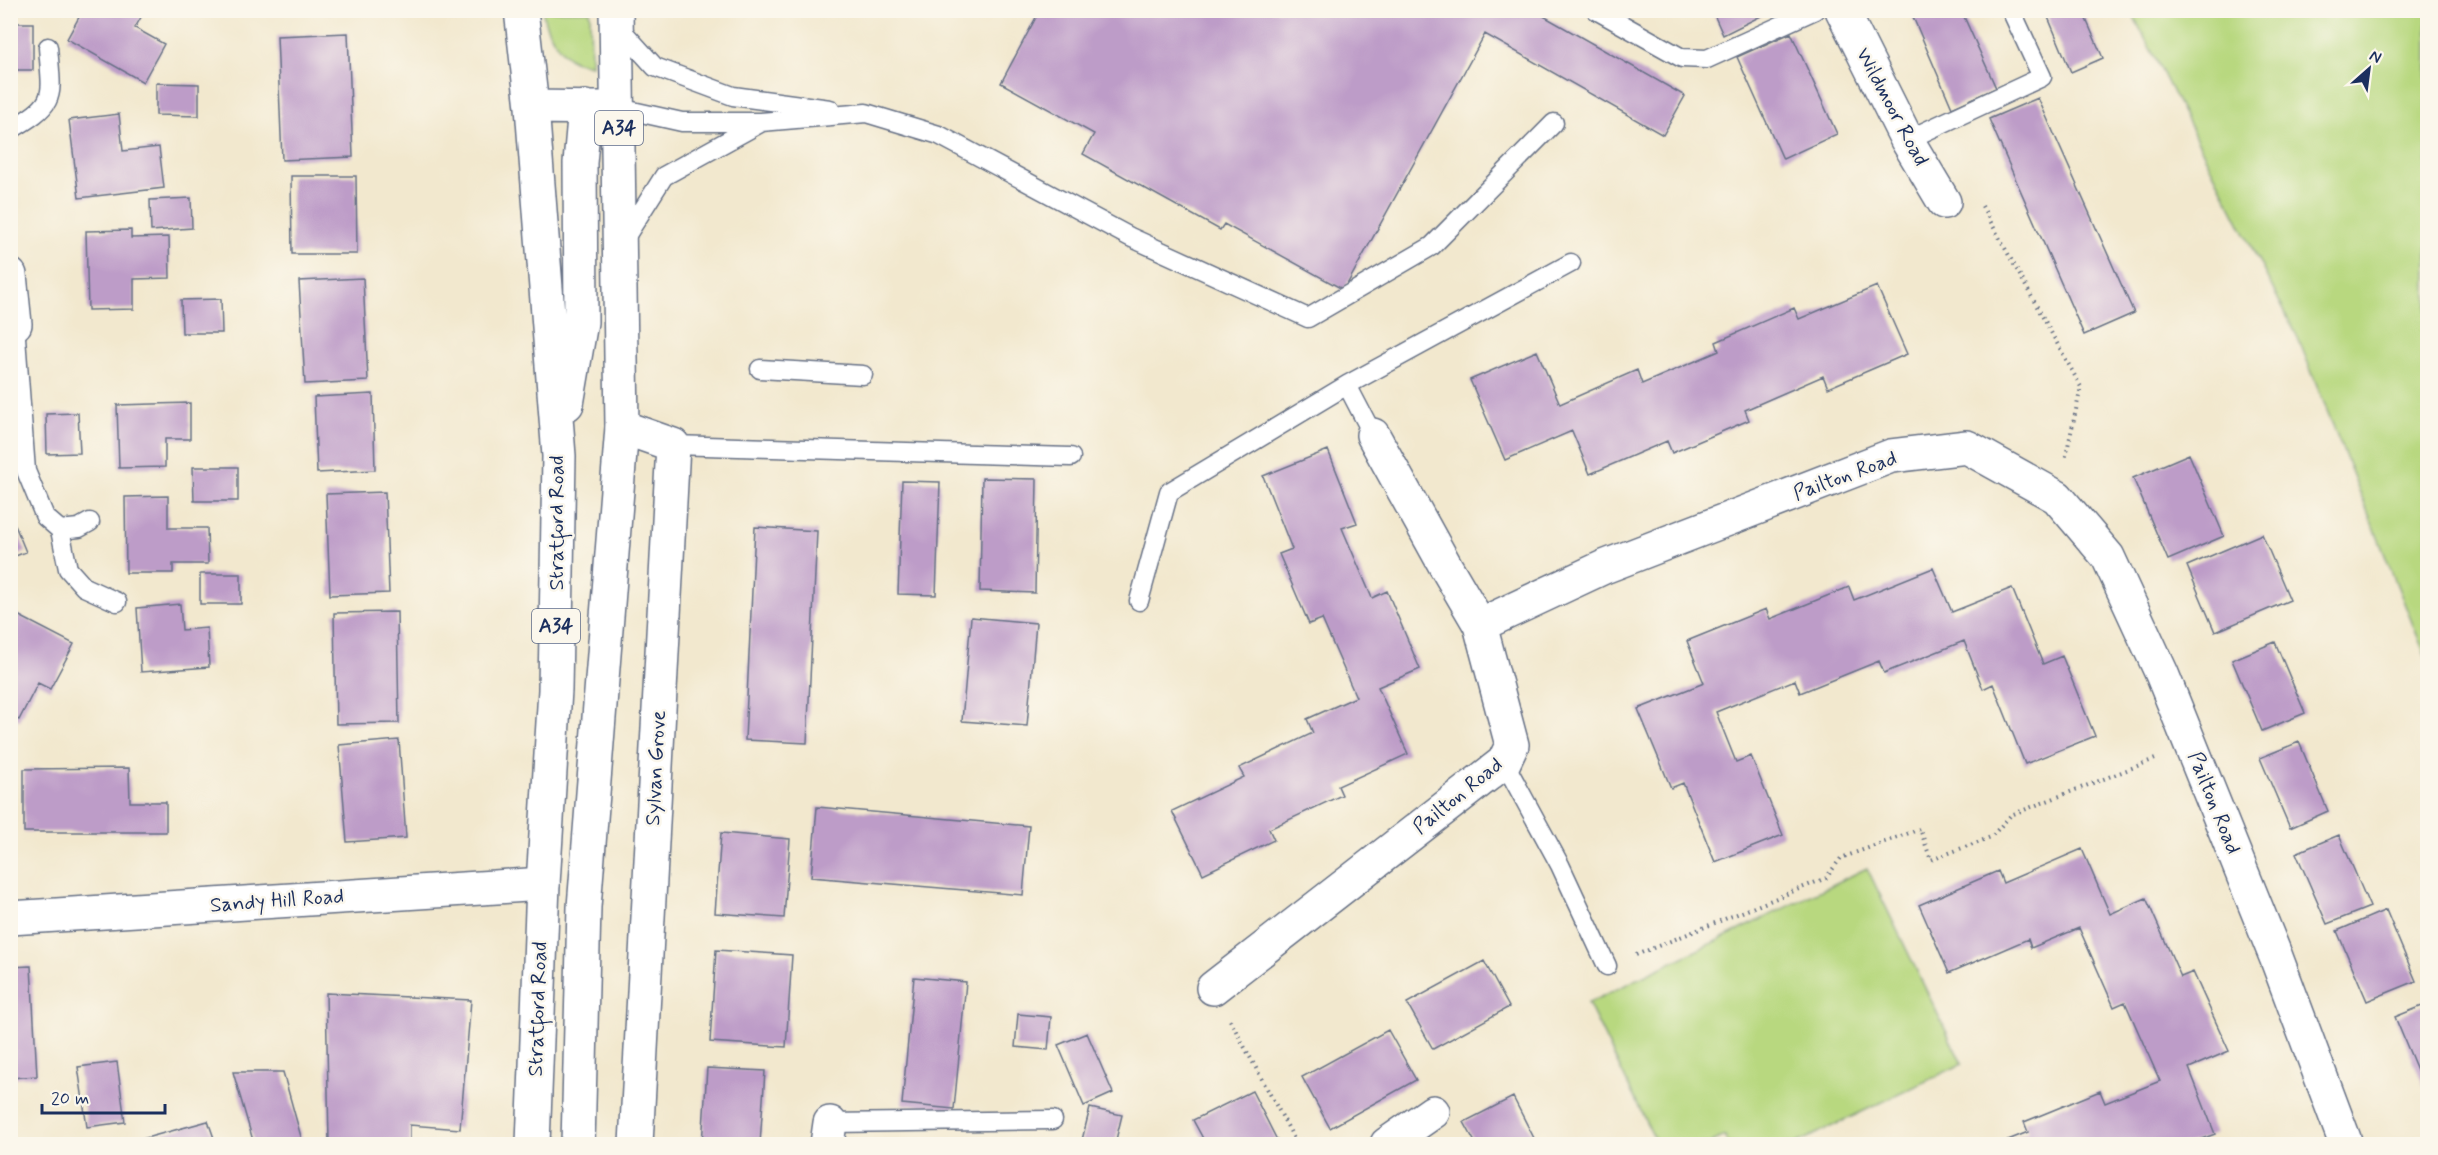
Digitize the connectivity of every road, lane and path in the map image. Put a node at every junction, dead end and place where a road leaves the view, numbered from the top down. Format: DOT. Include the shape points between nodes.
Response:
graph roads {
  1 [pos="521,10"];
  2 [pos="1596,10"];
  3 [pos="1815,10"];
  4 [pos="1842,10"];
  5 [pos="2011,10"];
  6 [pos="616,18"];
  7 [pos="48,47"];
  8 [pos="532,107"];
  9 [pos="585,107"];
  10 [pos="619,108"];
  11 [pos="866,113"];
  12 [pos="761,122"];
  13 [pos="1554,123"];
  14 [pos="10,130"];
  15 [pos="1907,140"];
  16 [pos="1944,202"];
  17 [pos="620,246"];
  18 [pos="1571,263"];
  19 [pos="10,275"];
  20 [pos="13,324"];
  21 [pos="760,369"];
  22 [pos="863,375"];
  23 [pos="1347,385"];
  24 [pos="622,427"];
  25 [pos="1373,435"];
  26 [pos="673,445"];
  27 [pos="559,456"];
  28 [pos="1071,457"];
  29 [pos="2057,498"];
  30 [pos="90,522"];
  31 [pos="60,530"];
  32 [pos="117,602"];
  33 [pos="1139,602"];
  34 [pos="1480,625"];
  35 [pos="2191,744"];
  36 [pos="1504,762"];
  37 [pos="543,884"];
  38 [pos="10,918"];
  39 [pos="1607,966"];
  40 [pos="1213,988"];
  41 [pos="1433,1112"];
  42 [pos="1053,1120"];
  43 [pos="828,1133"];
  44 [pos="533,1144"];
  45 [pos="578,1144"];
  46 [pos="636,1144"];
  47 [pos="1297,1144"];
  48 [pos="1387,1144"];
  49 [pos="2346,1144"];
  1 -- 8 [label="main road, Stratford Road / A34"];
  2 -- 3 [label="lane" via="1682,58 1707,59"];
  4 -- 15 [label="main road, Wildmoor Road"];
  5 -- 15 [label="lane" via="2042,78"];
  6 -- 10 [label="main road, Stratford Road / A34"];
  6 -- 11 [label="lane" via="655,67 732,96"];
  7 -- 14 [label="lane" via="52,92 44,109"];
  8 -- 9 [label="main road"];
  8 -- 27 [label="main road, Stratford Road / A34"];
  9 -- 10 [label="main road"];
  9 -- 27 [label="main road" via="580,163 581,322"];
  10 -- 12 [label="lane" via="682,122"];
  10 -- 17 [label="main road, Stratford Road / A34"];
  11 -- 12 [label="lane"];
  11 -- 13 [label="lane" via="939,135 1130,237 1308,318 1432,246"];
  12 -- 17 [label="lane" via="664,176"];
  15 -- 16 [label="main road, Wildmoor Road"];
  16 -- 29 [label="path" via="1974,192 2081,387"];
  17 -- 24 [label="main road, Stratford Road / A34"];
  18 -- 23 [label="lane"];
  19 -- 20 [label="main road"];
  20 -- 31 [label="lane" via="26,471 45,518"];
  21 -- 22 [label="lane"];
  23 -- 25 [label="lane"];
  23 -- 33 [label="lane" via="1169,492"];
  24 -- 26 [label="main road"];
  24 -- 45 [label="main road, Stratford Road / A34" via="584,907"];
  25 -- 34 [label="main road"];
  26 -- 28 [label="lane"];
  26 -- 46 [label="main road, Sylvan Grove"];
  27 -- 37 [label="main road, Stratford Road / A34" via="555,690"];
  29 -- 34 [label="main road, Pailton Road" via="1968,447 1892,456 1604,567"];
  29 -- 35 [label="main road, Pailton Road" via="2108,556"];
  30 -- 31 [label="lane"];
  31 -- 32 [label="lane" via="68,569 84,587"];
  34 -- 36 [label="main road, Pailton Road" via="1512,745"];
  35 -- 39 [label="path" via="2011,815 1991,837 1931,860 1920,829 1841,858 1826,878"];
  35 -- 49 [label="main road, Pailton Road"];
  36 -- 39 [label="lane" via="1560,865"];
  36 -- 40 [label="main road, Pailton Road"];
  37 -- 38 [label="main road, Sandy Hill Road"];
  37 -- 44 [label="main road, Stratford Road / A34"];
  40 -- 47 [label="path"];
  41 -- 48 [label="main road"];
  42 -- 43 [label="lane"];
}
